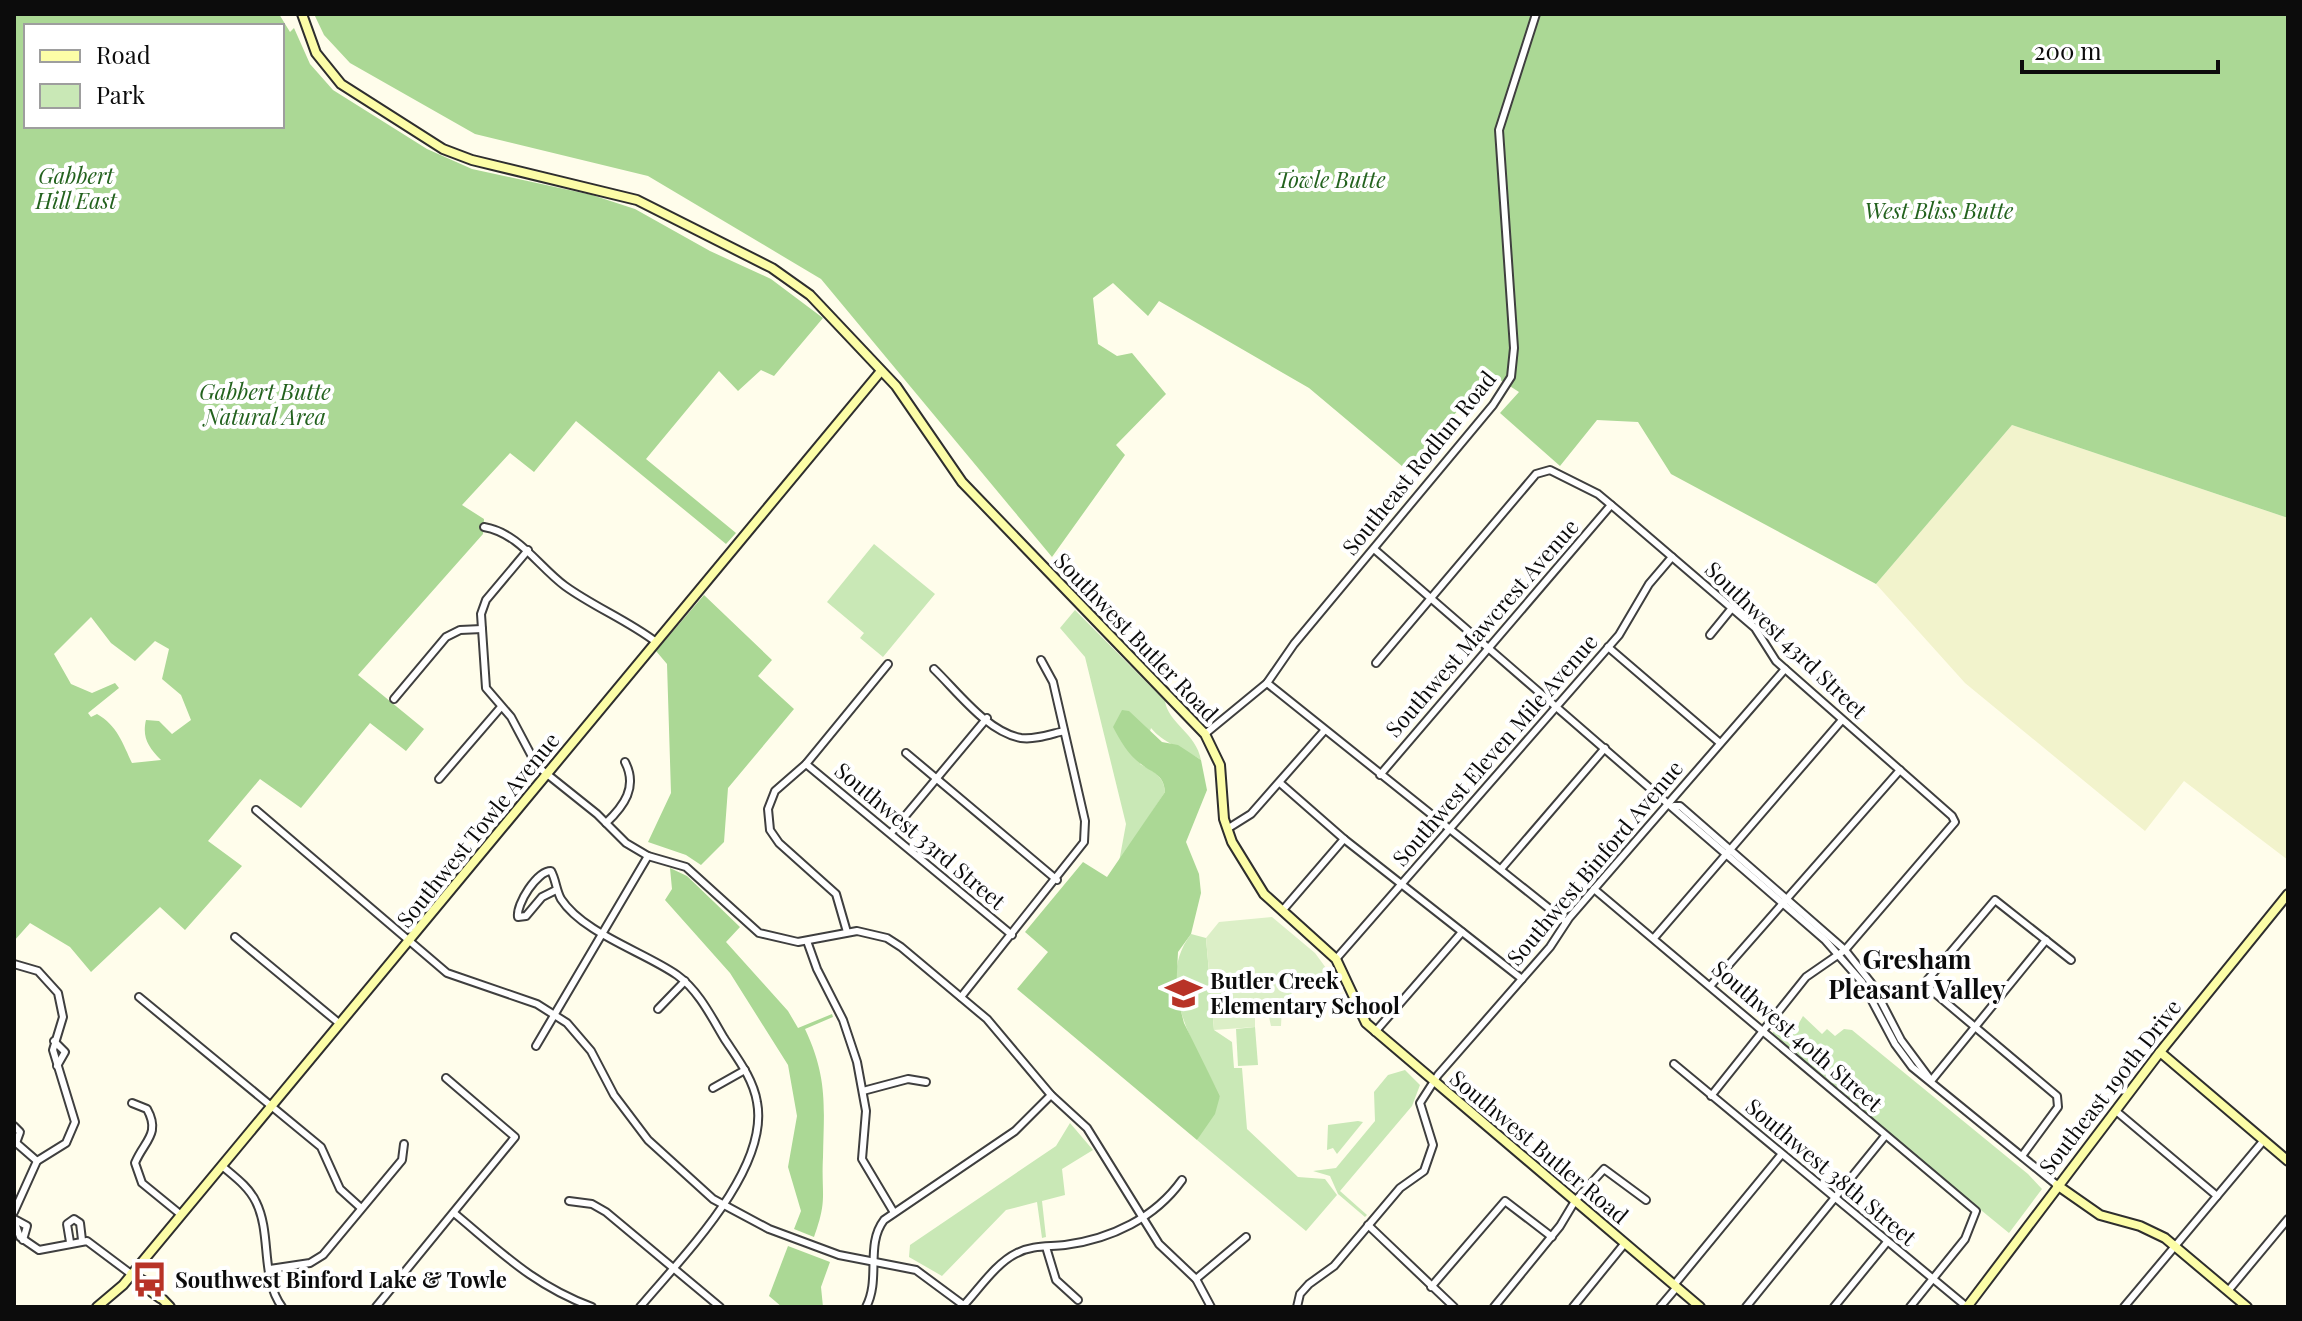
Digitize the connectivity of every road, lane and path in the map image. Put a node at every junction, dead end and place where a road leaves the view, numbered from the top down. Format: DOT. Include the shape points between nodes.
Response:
graph roads {
  1 [pos="302,14"];
  2 [pos="1536,14"];
  3 [pos="881,371"];
  4 [pos="1611,505"];
  5 [pos="484,527"];
  6 [pos="1374,549"];
  7 [pos="528,550"];
  8 [pos="1672,557"];
  9 [pos="1430,598"];
  10 [pos="1732,608"];
  11 [pos="482,629"];
  12 [pos="1710,635"];
  13 [pos="656,642"];
  14 [pos="1488,647"];
  15 [pos="1608,647"];
  16 [pos="1041,660"];
  17 [pos="1376,663"];
  18 [pos="888,664"];
  19 [pos="934,669"];
  20 [pos="1785,669"];
  21 [pos="1267,683"];
  22 [pos="394,699"];
  23 [pos="1556,706"];
  24 [pos="501,707"];
  25 [pos="987,718"];
  26 [pos="1842,720"];
  27 [pos="1064,731"];
  28 [pos="1324,731"];
  29 [pos="1205,734"];
  30 [pos="1720,743"];
  31 [pos="1605,748"];
  32 [pos="906,753"];
  33 [pos="625,762"];
  34 [pos="806,764"];
  35 [pos="1900,770"];
  36 [pos="546,774"];
  37 [pos="1380,775"];
  38 [pos="936,778"];
  39 [pos="439,779"];
  40 [pos="1280,783"];
  41 [pos="1672,804"];
  42 [pos="256,810"];
  43 [pos="606,823"];
  44 [pos="1227,829"];
  45 [pos="1451,830"];
  46 [pos="891,833"];
  47 [pos="1344,839"];
  48 [pos="1728,851"];
  49 [pos="648,856"];
  50 [pos="1501,869"];
  51 [pos="1057,880"];
  52 [pos="1402,884"];
  53 [pos="1594,889"];
  54 [pos="556,890"];
  55 [pos="2288,894"];
  56 [pos="1786,902"];
  57 [pos="1282,911"];
  58 [pos="1566,922"];
  59 [pos="603,932"];
  60 [pos="847,932"];
  61 [pos="1462,932"];
  62 [pos="1012,935"];
  63 [pos="235,937"];
  64 [pos="1654,938"];
  65 [pos="2046,940"];
  66 [pos="410,941"];
  67 [pos="807,941"];
  68 [pos="1843,952"];
  69 [pos="1336,959"];
  70 [pos="2071,960"];
  71 [pos="14,964"];
  72 [pos="1522,979"];
  73 [pos="685,981"];
  74 [pos="1711,985"];
  75 [pos="139,997"];
  76 [pos="961,997"];
  77 [pos="658,1009"];
  78 [pos="555,1014"];
  79 [pos="340,1024"];
  80 [pos="1974,1029"];
  81 [pos="1375,1032"];
  82 [pos="1763,1032"];
  83 [pos="54,1041"];
  84 [pos="536,1046"];
  85 [pos="2160,1052"];
  86 [pos="1674,1064"];
  87 [pos="57,1066"];
  88 [pos="745,1070"];
  89 [pos="446,1078"];
  90 [pos="1433,1081"];
  91 [pos="1931,1081"];
  92 [pos="926,1082"];
  93 [pos="713,1088"];
  94 [pos="863,1091"];
  95 [pos="1051,1095"];
  96 [pos="1711,1096"];
  97 [pos="132,1103"];
  98 [pos="272,1106"];
  99 [pos="2116,1111"];
  100 [pos="14,1126"];
  101 [pos="1885,1136"];
  102 [pos="2264,1140"];
  103 [pos="15,1142"];
  104 [pos="404,1144"];
  105 [pos="1781,1155"];
  106 [pos="2022,1156"];
  107 [pos="37,1161"];
  108 [pos="2288,1161"];
  109 [pos="222,1166"];
  110 [pos="1182,1180"];
  111 [pos="2057,1185"];
  112 [pos="2217,1196"];
  113 [pos="1834,1199"];
  114 [pos="1646,1200"];
  115 [pos="569,1201"];
  116 [pos="1575,1201"];
  117 [pos="15,1204"];
  118 [pos="721,1204"];
  119 [pos="361,1208"];
  120 [pos="893,1211"];
  121 [pos="14,1212"];
  122 [pos="454,1213"];
  123 [pos="180,1214"];
  124 [pos="1142,1217"];
  125 [pos="14,1219"];
  126 [pos="2288,1219"];
  127 [pos="1368,1225"];
  128 [pos="1246,1237"];
  129 [pos="1552,1237"];
  130 [pos="19,1239"];
  131 [pos="82,1240"];
  132 [pos="70,1242"];
  133 [pos="1887,1242"];
  134 [pos="1625,1243"];
  135 [pos="2175,1246"];
  136 [pos="1046,1247"];
  137 [pos="874,1260"];
  138 [pos="672,1268"];
  139 [pos="270,1269"];
  140 [pos="131,1274"];
  141 [pos="1196,1279"];
  142 [pos="1933,1279"];
  143 [pos="1675,1286"];
  144 [pos="1431,1287"];
  145 [pos="2228,1291"];
  146 [pos="1078,1300"];
  147 [pos="965,1306"];
  148 [pos="97,1307"];
  149 [pos="170,1307"];
  150 [pos="282,1307"];
  151 [pos="376,1307"];
  152 [pos="592,1307"];
  153 [pos="640,1307"];
  154 [pos="720,1307"];
  155 [pos="866,1307"];
  156 [pos="1211,1307"];
  157 [pos="1297,1307"];
  158 [pos="1454,1307"];
  159 [pos="1494,1307"];
  160 [pos="1573,1307"];
  161 [pos="1660,1307"];
  162 [pos="1700,1307"];
  163 [pos="1746,1307"];
  164 [pos="1834,1307"];
  165 [pos="1910,1307"];
  166 [pos="1967,1307"];
  167 [pos="2124,1307"];
  168 [pos="2247,1307"];
  1 -- 3 [label="main road, Southwest Butler Road" via="316,53 331,74 383,112 460,157 637,200 772,268 826,309"];
  2 -- 6 [label="street, Southeast Rodlun Road" via="1499,130 1514,348 1511,377"];
  3 -- 13 [label="main road, Southwest Towle Avenue"];
  3 -- 29 [label="main road, Southwest Butler Road" via="962,482"];
  4 -- 8 [label="street, Southwest 43rd Street"];
  4 -- 9 [label="street, Southwest 43rd Street" via="1544,470 1536,474"];
  4 -- 14 [label="street, Southwest Mawcrest Avenue"];
  5 -- 7 [label="street"];
  6 -- 9 [label="street"];
  6 -- 21 [label="street, Southeast Rodlun Road"];
  7 -- 11 [label="street" via="486,600"];
  7 -- 13 [label="street" via="567,587"];
  8 -- 10 [label="street, Southwest 43rd Street"];
  8 -- 15 [label="street, Southwest Eleven Mile Avenue"];
  9 -- 14 [label="street"];
  9 -- 17 [label="street"];
  10 -- 12 [label="street"];
  10 -- 20 [label="street, Southwest 43rd Street" via="1755,628"];
  11 -- 22 [label="street" via="446,637"];
  11 -- 24 [label="street" via="484,680"];
  13 -- 36 [label="main road, Southwest Towle Avenue"];
  14 -- 23 [label="street"];
  14 -- 37 [label="street, Southwest Mawcrest Avenue"];
  15 -- 23 [label="street, Southwest Eleven Mile Avenue"];
  15 -- 30 [label="street"];
  16 -- 27 [label="street" via="1053,682"];
  18 -- 34 [label="street"];
  19 -- 25 [label="street"];
  20 -- 26 [label="street, Southwest 43rd Street"];
  20 -- 30 [label="street, Southwest Binford Avenue"];
  21 -- 28 [label="street"];
  21 -- 29 [label="street"];
  23 -- 31 [label="street"];
  23 -- 45 [label="street, Southwest Eleven Mile Avenue"];
  24 -- 36 [label="street"];
  24 -- 39 [label="street"];
  25 -- 27 [label="street" via="1022,738"];
  25 -- 38 [label="street"];
  26 -- 35 [label="street, Southwest 43rd Street"];
  26 -- 48 [label="street"];
  27 -- 51 [label="street" via="1085,831 1079,851"];
  28 -- 37 [label="street"];
  28 -- 40 [label="street"];
  29 -- 44 [label="main road, Southwest Butler Road" via="1220,765"];
  30 -- 41 [label="street, Southwest Binford Avenue"];
  31 -- 41 [label="street"];
  31 -- 50 [label="street"];
  32 -- 38 [label="street"];
  33 -- 43 [label="street" via="633,776 630,791"];
  34 -- 46 [label="street, Southwest 33rd Street"];
  34 -- 60 [label="street" via="775,791 768,809 770,830 836,894"];
  35 -- 56 [label="street"];
  35 -- 68 [label="street, Southwest 43rd Street" via="1955,822"];
  36 -- 43 [label="street"];
  36 -- 66 [label="main road, Southwest Towle Avenue"];
  37 -- 45 [label="street"];
  38 -- 46 [label="street"];
  38 -- 51 [label="street"];
  40 -- 44 [label="street" via="1251,814"];
  40 -- 47 [label="street"];
  41 -- 48 [label="street"];
  41 -- 53 [label="street, Southwest Binford Avenue"];
  42 -- 66 [label="street"];
  43 -- 49 [label="street"];
  44 -- 57 [label="main road, Southwest Butler Road" via="1257,885"];
  45 -- 50 [label="street"];
  45 -- 52 [label="street, Southwest Eleven Mile Avenue"];
  46 -- 62 [label="street, Southwest 33rd Street"];
  47 -- 52 [label="street"];
  47 -- 57 [label="street"];
  48 -- 56 [label="street"];
  48 -- 64 [label="street"];
  49 -- 59 [label="street"];
  49 -- 67 [label="street" via="686,867 759,933"];
  50 -- 58 [label="street"];
  51 -- 62 [label="street"];
  52 -- 61 [label="street"];
  52 -- 69 [label="street, Southwest Eleven Mile Avenue"];
  53 -- 58 [label="street, Southwest Binford Avenue"];
  53 -- 64 [label="street, Southwest 40th Street"];
  54 -- 54 [label="street" via="551,871 545,870 517,908 518,917"];
  54 -- 59 [label="street" via="573,913"];
  55 -- 85 [label="main road, Southeast 190th Drive"];
  56 -- 68 [label="street"];
  56 -- 74 [label="street"];
  57 -- 69 [label="main road, Southwest Butler Road"];
  58 -- 72 [label="street, Southwest Binford Avenue"];
  59 -- 73 [label="street"];
  59 -- 78 [label="street"];
  60 -- 67 [label="street"];
  60 -- 76 [label="street" via="887,938"];
  61 -- 72 [label="street"];
  61 -- 81 [label="street"];
  62 -- 76 [label="street"];
  63 -- 79 [label="street"];
  64 -- 74 [label="street, Southwest 40th Street"];
  65 -- 70 [label="street"];
  65 -- 80 [label="street"];
  65 -- 80 [label="street" via="1995,900 1924,986"];
  66 -- 78 [label="street" via="459,979"];
  66 -- 79 [label="main road, Southwest Towle Avenue"];
  67 -- 94 [label="street" via="843,1020"];
  68 -- 82 [label="street" via="1806,977"];
  68 -- 91 [label="street" via="1903,1056"];
  69 -- 81 [label="main road, Southwest Butler Road" via="1362,1017"];
  71 -- 83 [label="street" via="38,971 58,993 63,1017"];
  72 -- 90 [label="street, Southwest Binford Avenue"];
  73 -- 77 [label="street"];
  73 -- 88 [label="street"];
  74 -- 82 [label="street, Southwest 40th Street"];
  75 -- 98 [label="street"];
  76 -- 95 [label="street" via="987,1019"];
  78 -- 84 [label="street"];
  78 -- 118 [label="street" via="585,1042 614,1095 648,1140"];
  79 -- 98 [label="main road, Southwest Towle Avenue"];
  80 -- 91 [label="street"];
  80 -- 106 [label="street" via="2060,1102"];
  81 -- 90 [label="main road, Southwest Butler Road"];
  82 -- 96 [label="street"];
  82 -- 101 [label="street, Southwest 40th Street"];
  83 -- 87 [label="street"];
  83 -- 87 [label="street" via="65,1052"];
  85 -- 99 [label="main road, Southeast 190th Drive"];
  85 -- 102 [label="main road"];
  86 -- 96 [label="street, Southwest 38th Street"];
  87 -- 107 [label="street" via="74,1129 66,1143"];
  88 -- 93 [label="street"];
  88 -- 118 [label="street" via="757,1102 757,1135 750,1159"];
  89 -- 122 [label="street" via="515,1137"];
  90 -- 116 [label="main road, Southwest Butler Road"];
  90 -- 127 [label="street" via="1420,1103 1433,1145 1431,1158"];
  91 -- 106 [label="street"];
  92 -- 94 [label="street" via="908,1079"];
  94 -- 120 [label="street" via="862,1159"];
  95 -- 120 [label="street" via="1015,1131"];
  95 -- 124 [label="street" via="1093,1136"];
  96 -- 105 [label="street, Southwest 38th Street"];
  97 -- 123 [label="street" via="147,1109 154,1131 137,1158 138,1177"];
  98 -- 109 [label="main road, Southwest Towle Avenue"];
  98 -- 119 [label="street" via="321,1147 340,1189"];
  99 -- 111 [label="main road, Southeast 190th Drive"];
  99 -- 112 [label="street"];
  100 -- 103 [label="street" via="20,1132"];
  101 -- 113 [label="street"];
  101 -- 142 [label="street, Southwest 40th Street" via="1976,1211 1968,1233"];
  102 -- 108 [label="main road"];
  102 -- 112 [label="street"];
  103 -- 107 [label="street"];
  104 -- 119 [label="street" via="402,1160"];
  105 -- 113 [label="street, Southwest 38th Street"];
  105 -- 143 [label="street"];
  106 -- 111 [label="street"];
  107 -- 117 [label="street"];
  109 -- 123 [label="main road, Southwest Towle Avenue"];
  109 -- 139 [label="street" via="255,1200"];
  110 -- 124 [label="street"];
  111 -- 135 [label="main road" via="2100,1215 2149,1230"];
  111 -- 166 [label="main road, Southeast 190th Drive"];
  112 -- 135 [label="street"];
  113 -- 133 [label="street, Southwest 38th Street"];
  113 -- 163 [label="street"];
  114 -- 116 [label="street" via="1604,1169"];
  115 -- 138 [label="street" via="606,1212"];
  116 -- 129 [label="street"];
  116 -- 134 [label="main road, Southwest Butler Road"];
  117 -- 121 [label="street"];
  118 -- 137 [label="street" via="839,1255"];
  118 -- 138 [label="street"];
  119 -- 139 [label="street" via="317,1260"];
  120 -- 137 [label="street" via="875,1235"];
  122 -- 151 [label="street"];
  122 -- 152 [label="street" via="533,1279"];
  123 -- 140 [label="main road, Southwest Towle Avenue"];
  124 -- 136 [label="street" via="1091,1241"];
  124 -- 141 [label="street" via="1159,1244"];
  125 -- 130 [label="street"];
  125 -- 130 [label="street" via="27,1226"];
  126 -- 145 [label="street"];
  127 -- 144 [label="street"];
  127 -- 157 [label="street" via="1300,1294"];
  128 -- 141 [label="street"];
  129 -- 144 [label="street" via="1505,1201"];
  129 -- 159 [label="street"];
  130 -- 132 [label="street" via="43,1251"];
  131 -- 132 [label="street"];
  131 -- 132 [label="street" via="80,1223 74,1219 67,1224"];
  131 -- 140 [label="street"];
  133 -- 142 [label="street, Southwest 38th Street"];
  133 -- 164 [label="street"];
  134 -- 143 [label="main road, Southwest Butler Road"];
  134 -- 160 [label="street"];
  135 -- 145 [label="main road"];
  135 -- 167 [label="street"];
  136 -- 146 [label="street" via="1056,1280"];
  136 -- 147 [label="street" via="1013,1254"];
  137 -- 147 [label="street" via="920,1272"];
  137 -- 155 [label="street" via="872,1296"];
  138 -- 153 [label="street"];
  138 -- 154 [label="street"];
  139 -- 150 [label="street"];
  140 -- 148 [label="main road, Southwest Towle Avenue"];
  140 -- 149 [label="main road"];
  141 -- 156 [label="street"];
  142 -- 165 [label="street"];
  142 -- 166 [label="street, Southwest 38th Street"];
  143 -- 161 [label="street"];
  143 -- 162 [label="main road, Southwest Butler Road"];
  144 -- 158 [label="street"];
  145 -- 168 [label="main road"];
}
